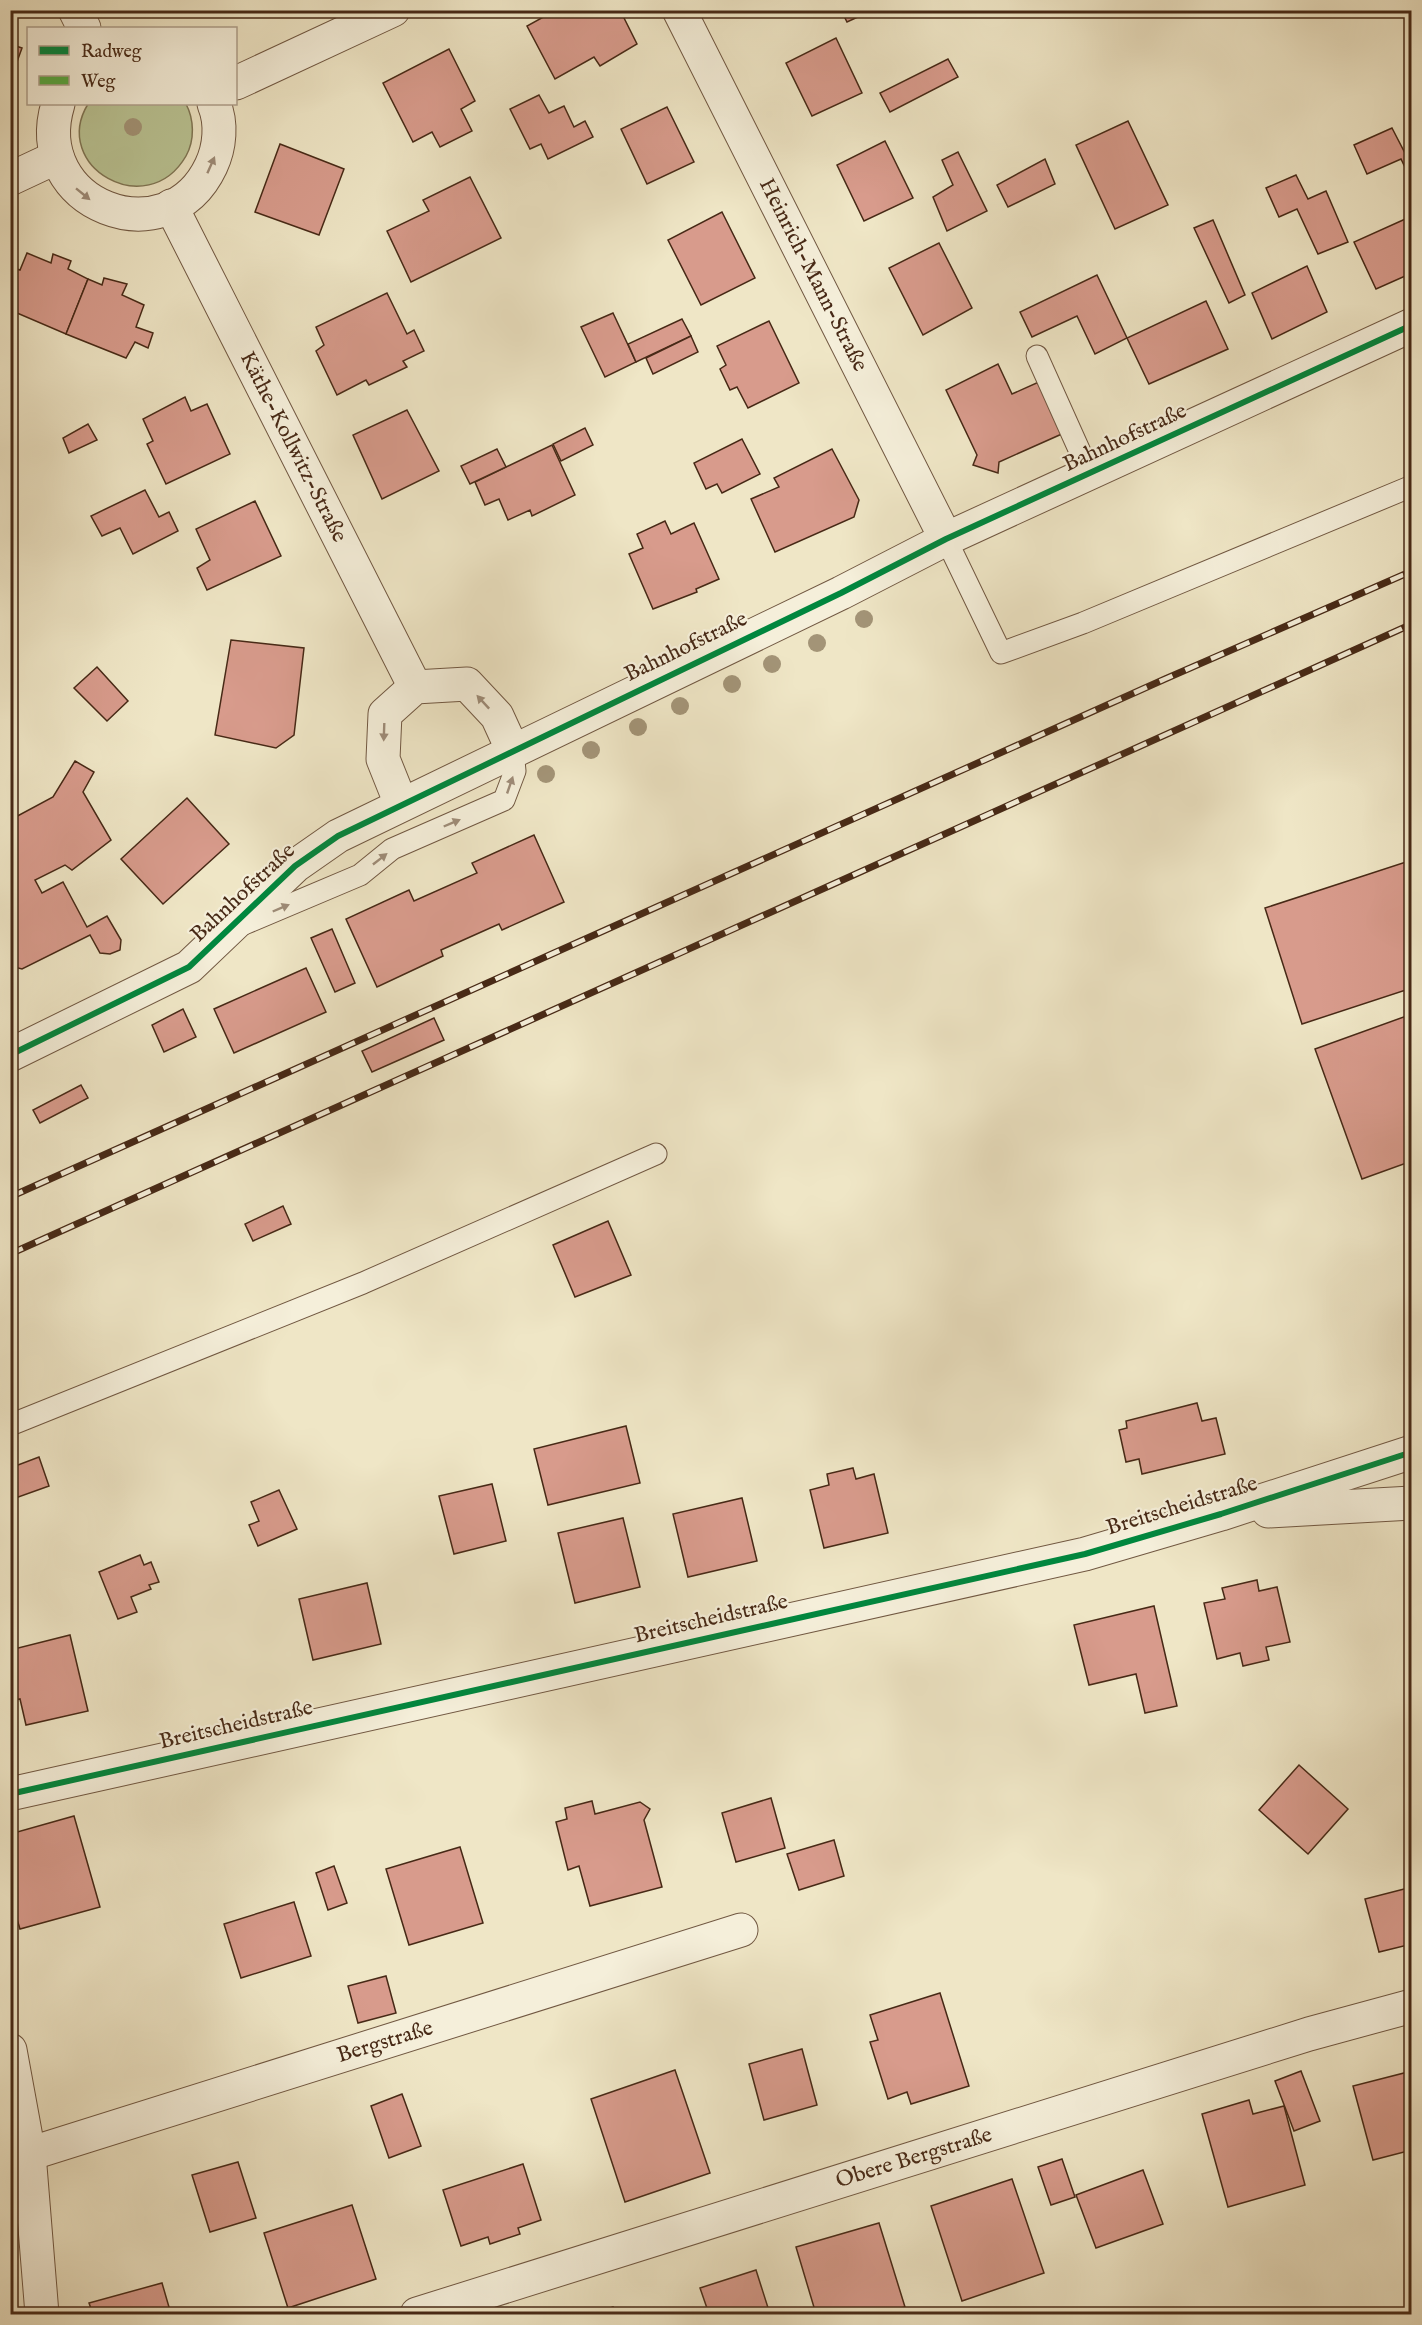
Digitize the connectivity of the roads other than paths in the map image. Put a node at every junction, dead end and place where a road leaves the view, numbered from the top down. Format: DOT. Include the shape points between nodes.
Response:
graph roads {
  1 [pos="75,10"];
  2 [pos="393,10"];
  3 [pos="680,10"];
  4 [pos="84,27"];
  5 [pos="237,83"];
  6 [pos="58,105"];
  7 [pos="214,105"];
  8 [pos="57,157"];
  9 [pos="10,180"];
  10 [pos="171,206"];
  11 [pos="1412,325"];
  12 [pos="1037,356"];
  13 [pos="1090,474"];
  14 [pos="1412,486"];
  15 [pos="946,539"];
  16 [pos="415,687"];
  17 [pos="513,751"];
  18 [pos="401,804"];
  19 [pos="416,838"];
  20 [pos="227,931"];
  21 [pos="10,1055"];
  22 [pos="656,1154"];
  23 [pos="10,1425"];
  24 [pos="1412,1452"];
  25 [pos="1412,1503"];
  26 [pos="1221,1514"];
  27 [pos="10,1794"];
  28 [pos="741,1930"];
  29 [pos="1412,2006"];
  30 [pos="10,2050"];
  31 [pos="29,2154"];
  32 [pos="42,2314"];
  33 [pos="417,2314"];
  1 -- 4 [label="street"];
  2 -- 5 [label="street"];
  3 -- 15 [label="street, Heinrich-Mann-Straße"];
  6 -- 8 [label="street" via="53,128"];
  10 -- 7 [label="street, one-way" via="198,187 215,159 219,126"];
  8 -- 9 [label="street"];
  8 -- 10 [label="street, one-way" via="74,188 103,207 137,214"];
  10 -- 16 [label="street, Käthe-Kollwitz-Straße"];
  11 -- 13 [label="street, Bahnhofstraße"];
  12 -- 13 [label="lane"];
  13 -- 15 [label="street, Bahnhofstraße"];
  14 -- 15 [label="lane" via="1083,623 1001,653"];
  15 -- 17 [label="street, Bahnhofstraße"];
  17 -- 16 [label="street, one-way" via="497,717 467,684"];
  16 -- 18 [label="street, one-way" via="385,714 383,759"];
  17 -- 18 [label="street, Bahnhofstraße"];
  19 -- 17 [label="lane, one-way" via="504,800 515,771"];
  18 -- 19 [label="lane"];
  18 -- 20 [label="street, Bahnhofstraße" via="338,836 294,866"];
  20 -- 19 [label="lane, one-way" via="360,875 392,849"];
  20 -- 21 [label="street, Bahnhofstraße" via="189,967"];
  22 -- 23 [label="lane" via="363,1282"];
  24 -- 26 [label="street, Breitscheidstraße"];
  25 -- 26 [label="street, Breitscheidstraße"];
  26 -- 27 [label="street, Breitscheidstraße" via="1073,1556"];
  28 -- 31 [label="street, Bergstraße"];
  29 -- 33 [label="street, Obere Bergstraße" via="1309,2034"];
  30 -- 31 [label="street"];
  31 -- 32 [label="street"];
}
